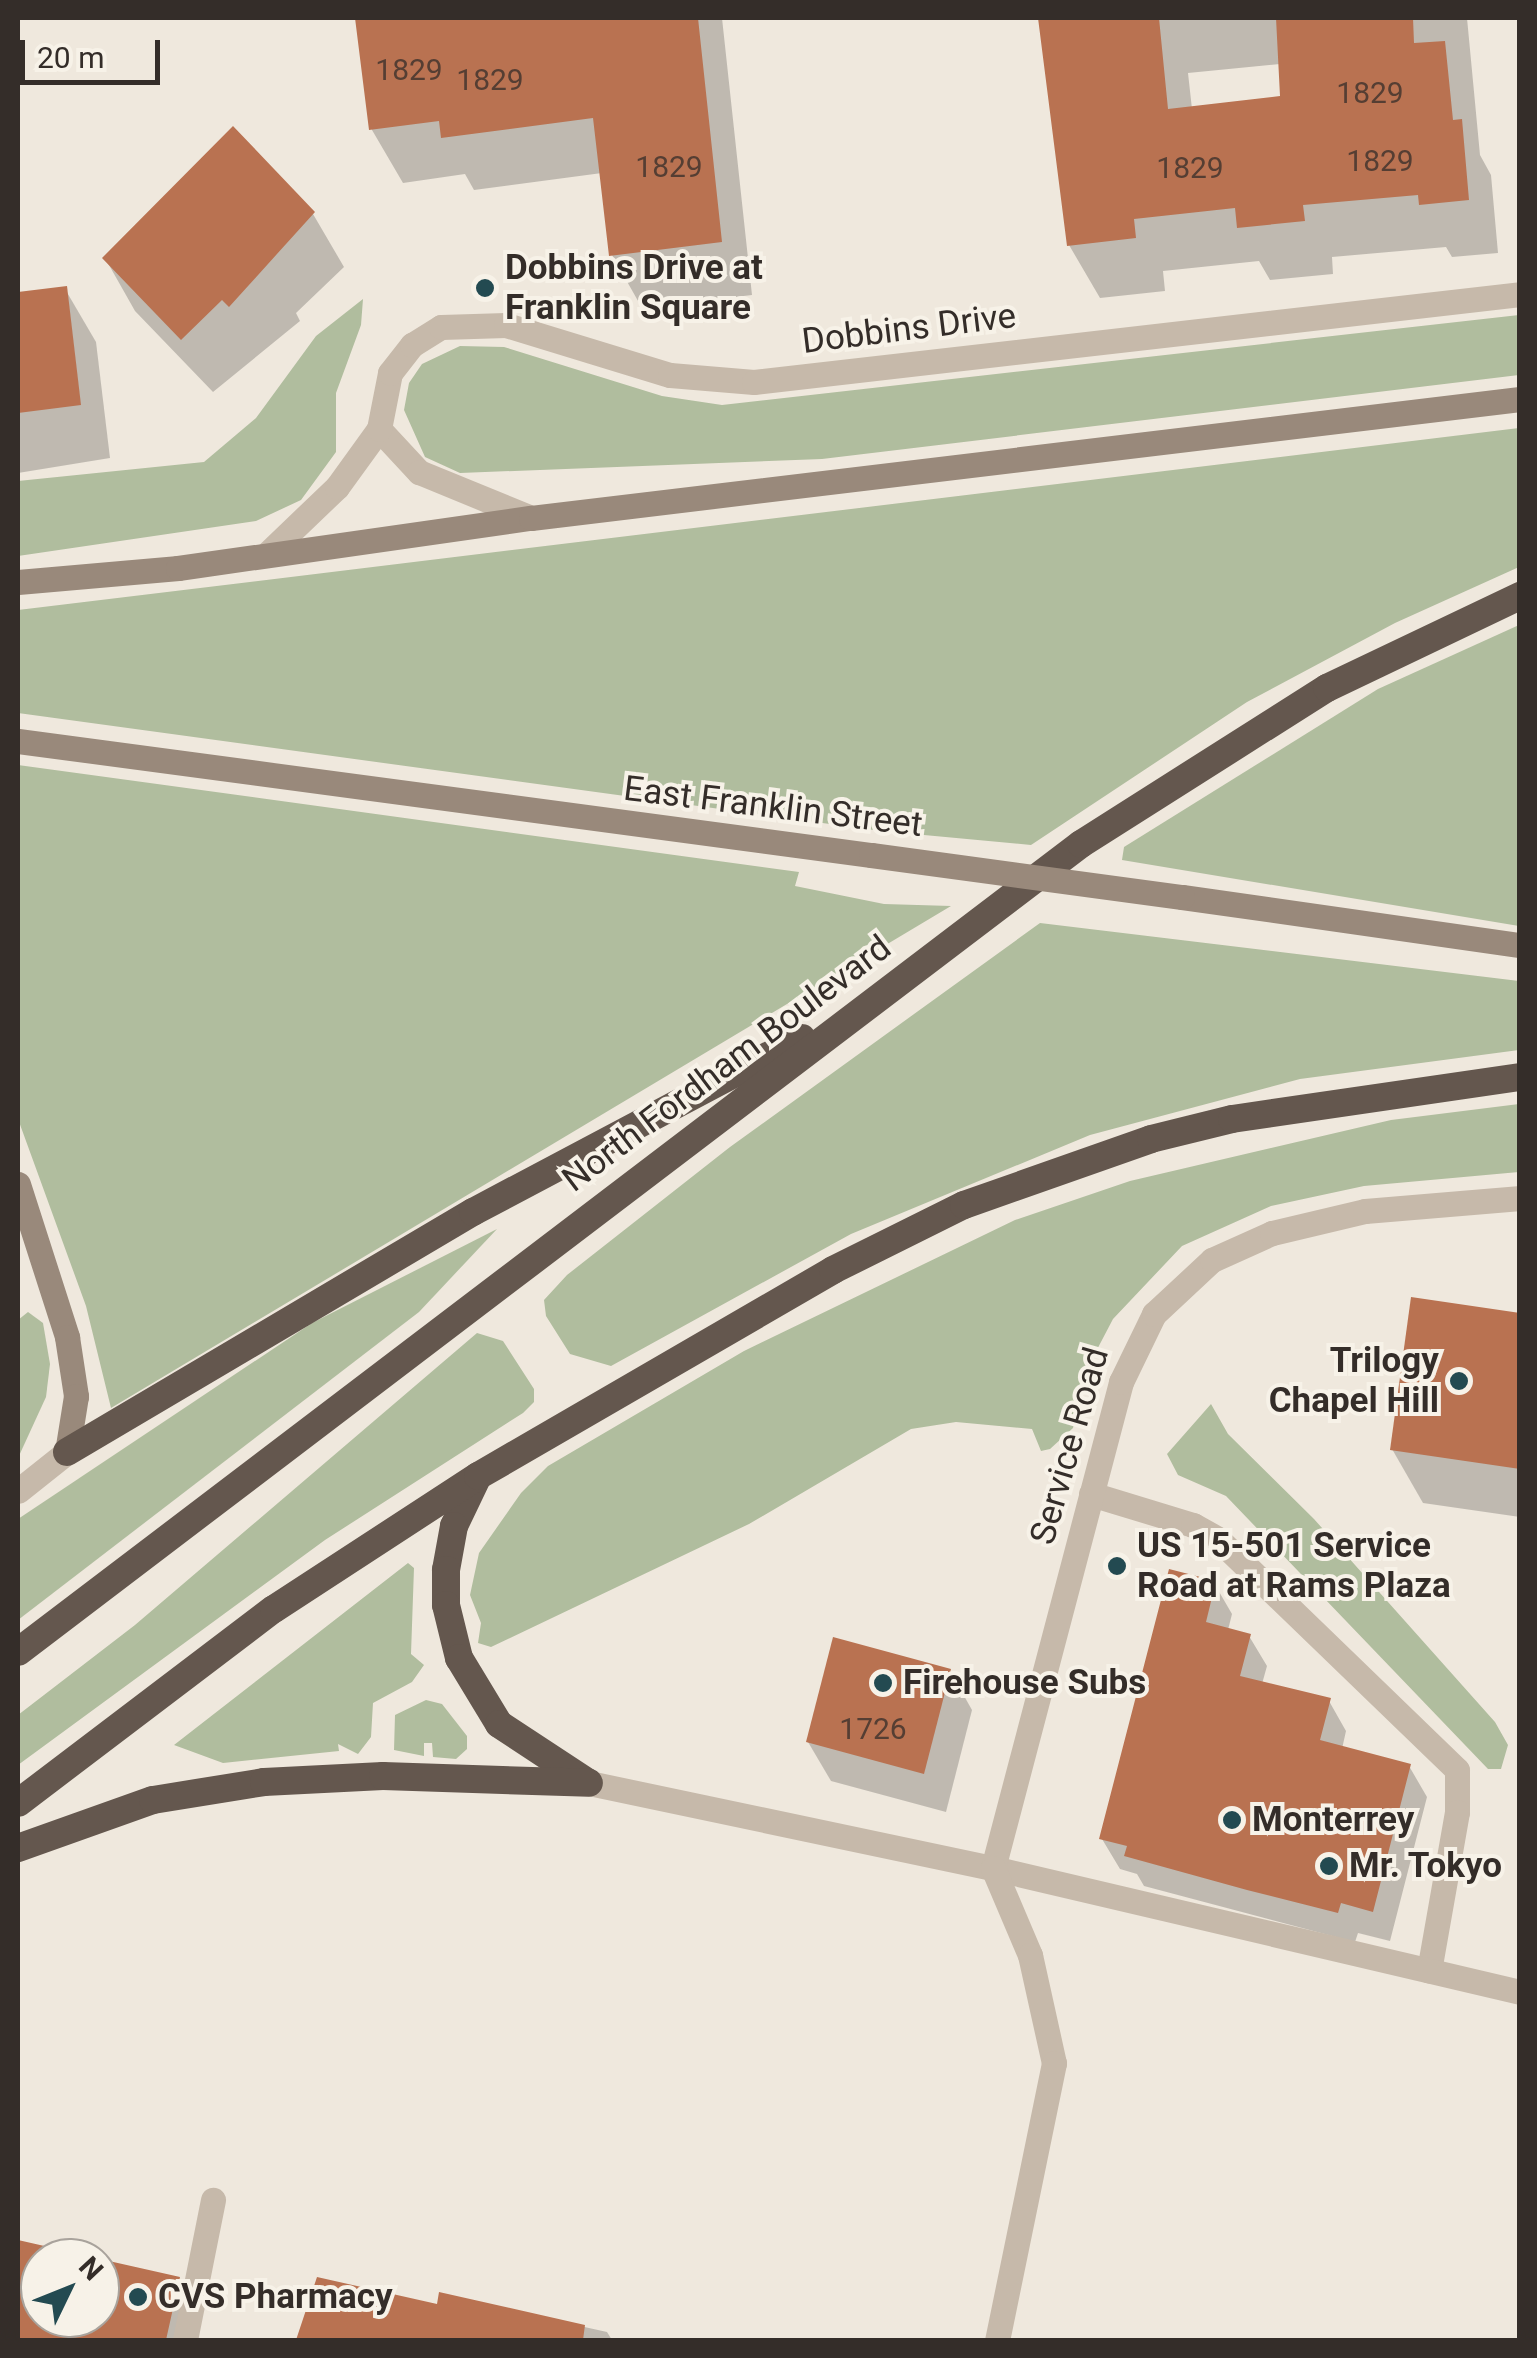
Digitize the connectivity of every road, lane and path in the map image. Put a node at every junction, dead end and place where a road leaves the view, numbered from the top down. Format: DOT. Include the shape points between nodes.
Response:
graph roads {
  1 [pos="1520,294"];
  2 [pos="1520,400"];
  3 [pos="378,429"];
  4 [pos="531,518"];
  5 [pos="266,555"];
  6 [pos="18,582"];
  7 [pos="1520,596"];
  8 [pos="18,741"];
  9 [pos="1520,945"];
  10 [pos="878,998"];
  11 [pos="1520,1077"];
  12 [pos="18,1184"];
  13 [pos="1520,1198"];
  14 [pos="67,1452"];
  15 [pos="478,1476"];
  16 [pos="18,1492"];
  17 [pos="1091,1494"];
  18 [pos="18,1652"];
  19 [pos="589,1783"];
  20 [pos="18,1804"];
  21 [pos="18,1848"];
  22 [pos="992,1868"];
  23 [pos="1429,1970"];
  24 [pos="1520,1992"];
  25 [pos="212,2200"];
  26 [pos="185,2340"];
  27 [pos="997,2340"];
  1 -- 3 [label="street, Dobbins Drive" via="754,382 670,375 540,332 462,324 422,337 400,358 384,388"];
  2 -- 4 [label="main road"];
  3 -- 4 [label="street" via="419,472"];
  3 -- 5 [label="street, Dobbins Drive" via="337,487"];
  4 -- 5 [label="main road"];
  5 -- 6 [label="main road"];
  7 -- 10 [label="highway, North Fordham Boulevard" via="1403,648 1241,737 1081,844"];
  8 -- 9 [label="main road, East Franklin Street, bridge"];
  10 -- 14 [label="highway" via="458,1221"];
  10 -- 18 [label="highway, North Fordham Boulevard"];
  11 -- 15 [label="highway" via="1232,1119 964,1205 833,1270"];
  12 -- 14 [label="main road" via="67,1337 76,1396"];
  13 -- 17 [label="street, Service Road" via="1318,1220 1212,1260 1171,1294 1130,1354"];
  14 -- 16 [label="street"];
  15 -- 19 [label="highway" via="454,1526 446,1570 446,1605 459,1658 498,1724"];
  15 -- 20 [label="highway" via="274,1609"];
  17 -- 22 [label="street, Service Road"];
  17 -- 23 [label="street" via="1193,1524 1218,1539 1457,1770 1457,1812"];
  19 -- 21 [label="highway" via="383,1776 264,1782 153,1800"];
  19 -- 22 [label="street"];
  22 -- 23 [label="street"];
  22 -- 27 [label="street" via="1030,1955 1054,2063"];
  23 -- 24 [label="street"];
  25 -- 26 [label="street"];
}
